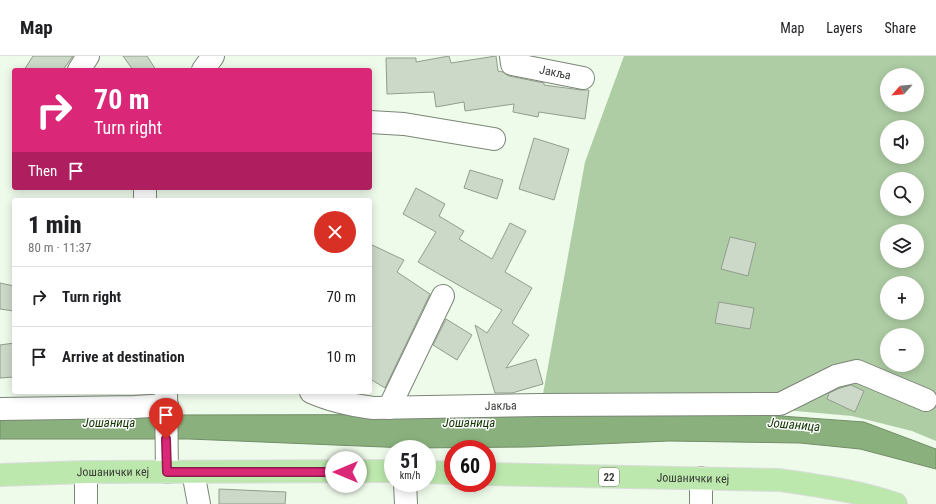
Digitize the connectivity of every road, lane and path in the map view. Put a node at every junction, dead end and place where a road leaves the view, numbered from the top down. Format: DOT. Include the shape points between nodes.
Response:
graph roads {
  1 [pos="88,56"];
  2 [pos="213,56"];
  3 [pos="511,56"];
  4 [pos="80,68"];
  5 [pos="204,68"];
  6 [pos="583,78"];
  7 [pos="372,122"];
  8 [pos="494,139"];
  9 [pos="443,296"];
  10 [pos="316,394"];
  11 [pos="926,400"];
  12 [pos="166,403"];
  13 [pos="389,408"];
  14 [pos="0,409"];
  15 [pos="167,463"];
  16 [pos="384,471"];
  17 [pos="86,472"];
  18 [pos="193,472"];
  19 [pos="496,474"];
  20 [pos="0,475"];
  21 [pos="701,478"];
  22 [pos="405,492"];
  23 [pos="86,504"];
  24 [pos="199,504"];
  25 [pos="406,504"];
  26 [pos="701,504"];
  27 [pos="896,504"];
  1 -- 4 [label="street"];
  2 -- 5 [label="street"];
  3 -- 6 [label="street, Јакља" via="512,64"];
  7 -- 8 [label="street" via="404,124"];
  9 -- 13 [label="street"];
  10 -- 13 [label="street, Јакља" via="351,406"];
  11 -- 13 [label="street, Јакља" via="857,371 836,376 780,404"];
  12 -- 14 [label="street" via="134,407"];
  12 -- 15 [label="street"];
  15 -- 17 [label="main road, Јошанички кеј"];
  15 -- 18 [label="main road, Јошанички кеј"];
  16 -- 18 [label="main road, Јошанички кеј"];
  17 -- 20 [label="main road, Јошанички кеј"];
  17 -- 23 [label="street"];
  18 -- 24 [label="street"];
  19 -- 21 [label="main road, Јошанички кеј / 22"];
  21 -- 26 [label="street"];
  21 -- 27 [label="main road, Јошанички кеј / 22" via="780,480 828,487"];
  22 -- 25 [label="street"];
}
